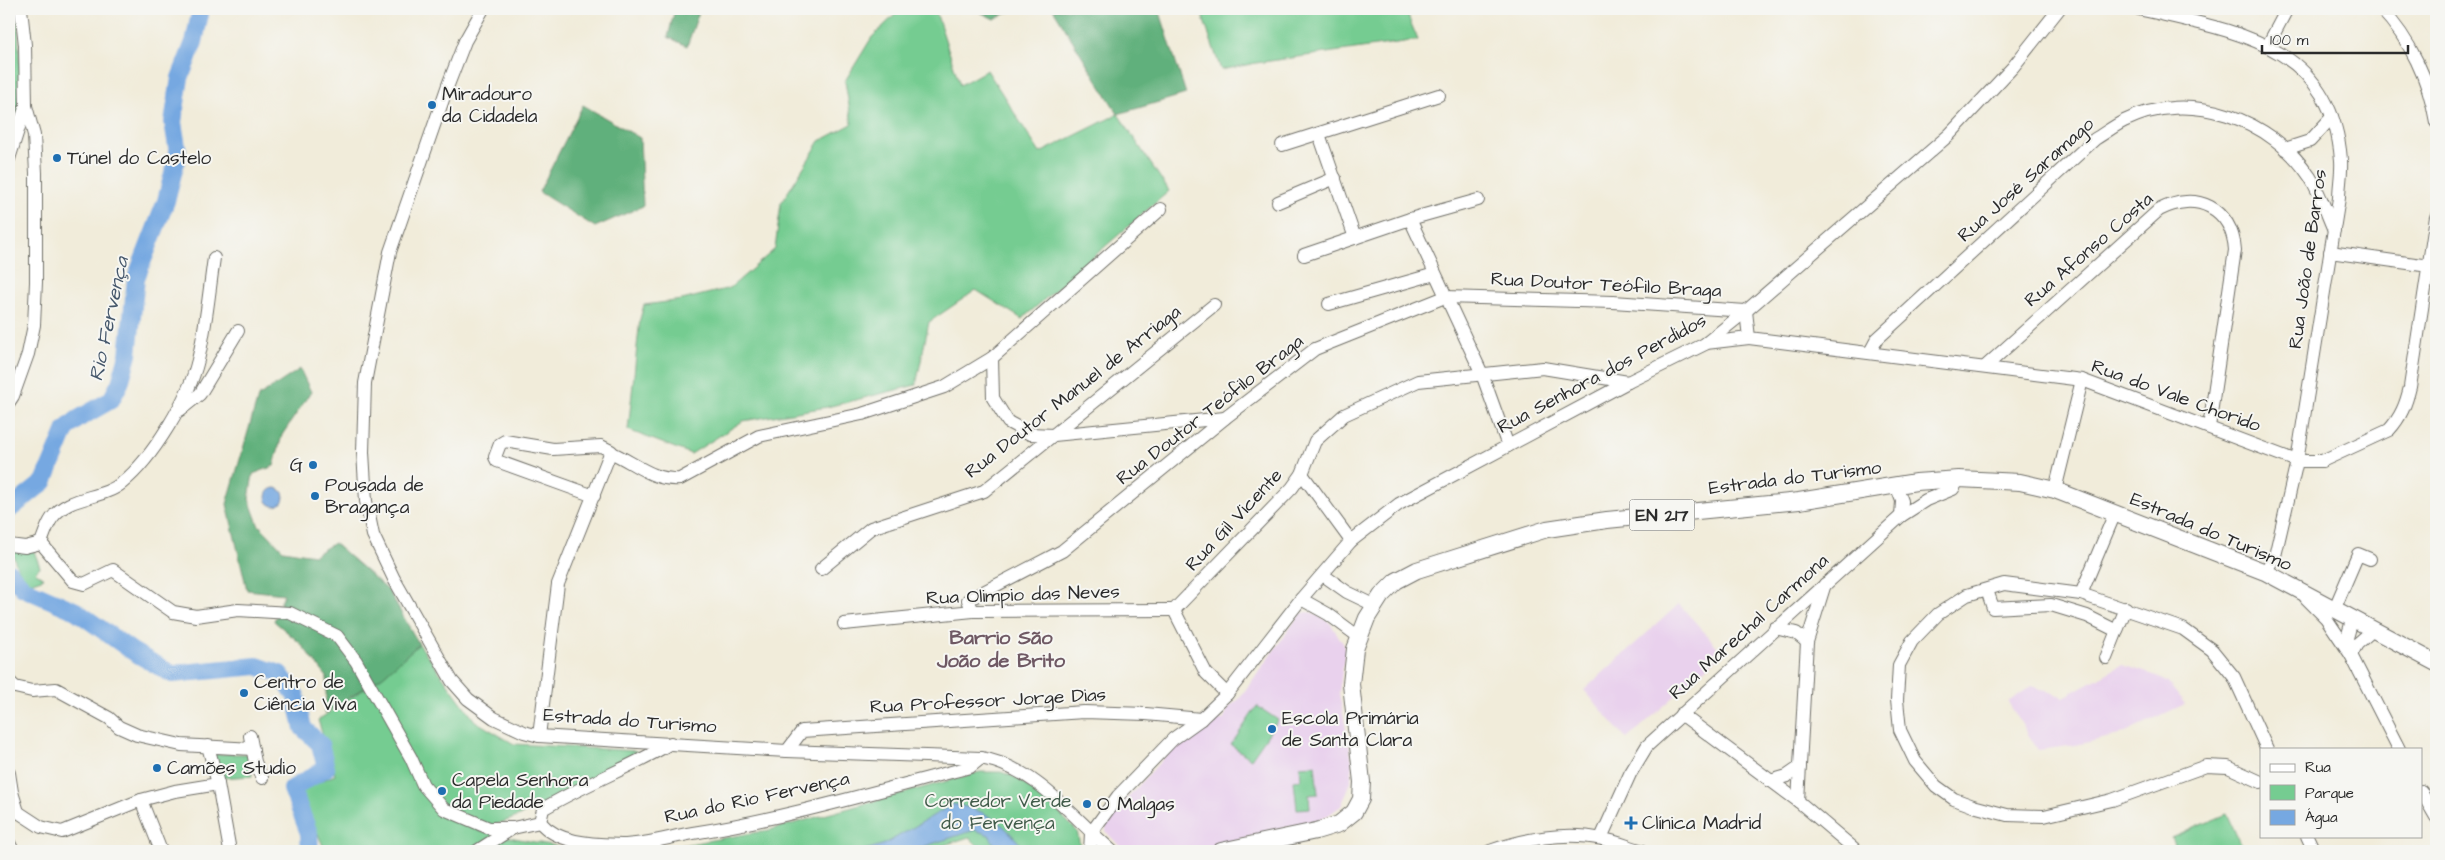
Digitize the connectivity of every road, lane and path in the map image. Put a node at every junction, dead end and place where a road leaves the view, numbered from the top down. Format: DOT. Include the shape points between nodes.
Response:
graph roads {
  1 [pos="21,9"];
  2 [pos="483,9"];
  3 [pos="2059,9"];
  4 [pos="2139,9"];
  5 [pos="2286,9"];
  6 [pos="2381,9"];
  7 [pos="2268,45"];
  8 [pos="1439,95"];
  9 [pos="26,106"];
  10 [pos="2332,117"];
  11 [pos="2436,122"];
  12 [pos="1319,134"];
  13 [pos="1282,145"];
  14 [pos="2286,149"];
  15 [pos="9,159"];
  16 [pos="1335,178"];
  17 [pos="1478,200"];
  18 [pos="1278,202"];
  19 [pos="1162,209"];
  20 [pos="2436,217"];
  21 [pos="1410,219"];
  22 [pos="2334,230"];
  23 [pos="1356,238"];
  24 [pos="2330,252"];
  25 [pos="1304,255"];
  26 [pos="214,258"];
  27 [pos="2429,266"];
  28 [pos="1434,274"];
  29 [pos="1445,297"];
  30 [pos="1329,304"];
  31 [pos="1214,305"];
  32 [pos="1746,311"];
  33 [pos="238,332"];
  34 [pos="1749,338"];
  35 [pos="1705,344"];
  36 [pos="1870,352"];
  37 [pos="992,358"];
  38 [pos="1986,366"];
  39 [pos="1482,374"];
  40 [pos="2082,380"];
  41 [pos="1628,382"];
  42 [pos="9,402"];
  43 [pos="1225,418"];
  44 [pos="172,419"];
  45 [pos="2209,427"];
  46 [pos="1054,435"];
  47 [pos="1508,446"];
  48 [pos="610,452"];
  49 [pos="2297,461"];
  50 [pos="1302,474"];
  51 [pos="1959,479"];
  52 [pos="1896,485"];
  53 [pos="2055,490"];
  54 [pos="594,496"];
  55 [pos="2115,513"];
  56 [pos="1901,516"];
  57 [pos="1351,541"];
  58 [pos="41,543"];
  59 [pos="9,545"];
  60 [pos="2370,559"];
  61 [pos="820,569"];
  62 [pos="2264,572"];
  63 [pos="1323,575"];
  64 [pos="1826,582"];
  65 [pos="1986,590"];
  66 [pos="2300,593"];
  67 [pos="2081,594"];
  68 [pos="1301,599"];
  69 [pos="1374,605"];
  70 [pos="2126,608"];
  71 [pos="1174,610"];
  72 [pos="2334,610"];
  73 [pos="973,611"];
  74 [pos="2352,620"];
  75 [pos="844,624"];
  76 [pos="1775,628"];
  77 [pos="2373,630"];
  78 [pos="2117,631"];
  79 [pos="1359,637"];
  80 [pos="1807,642"];
  81 [pos="2350,656"];
  82 [pos="2106,658"];
  83 [pos="2436,663"];
  84 [pos="12,684"];
  85 [pos="1227,694"];
  86 [pos="1681,714"];
  87 [pos="1201,719"];
  88 [pos="539,736"];
  89 [pos="671,743"];
  90 [pos="181,745"];
  91 [pos="208,746"];
  92 [pos="168,748"];
  93 [pos="2268,748"];
  94 [pos="2398,748"];
  95 [pos="787,751"];
  96 [pos="981,758"];
  97 [pos="1800,767"];
  98 [pos="9,773"];
  99 [pos="262,778"];
  100 [pos="1770,781"];
  101 [pos="2260,782"];
  102 [pos="218,784"];
  103 [pos="2422,793"];
  104 [pos="141,800"];
  105 [pos="1798,802"];
  106 [pos="14,812"];
  107 [pos="2436,817"];
  108 [pos="540,822"];
  109 [pos="513,828"];
  110 [pos="1091,833"];
  111 [pos="1601,838"];
  112 [pos="2308,838"];
  113 [pos="9,842"];
  114 [pos="13,851"];
  115 [pos="161,851"];
  116 [pos="230,851"];
  117 [pos="477,851"];
  118 [pos="1090,851"];
  119 [pos="1112,851"];
  120 [pos="1221,851"];
  121 [pos="1490,851"];
  122 [pos="1643,851"];
  123 [pos="1857,851"];
  124 [pos="2314,851"];
  1 -- 9 [label="street"];
  2 -- 88 [label="street, Estrada do Turismo" via="465,41 448,85 390,252 365,383 366,501 374,535 394,579 452,681 468,699 494,718"];
  3 -- 32 [label="street, Rua Senhora dos Perdidos" via="2013,67 1949,135"];
  4 -- 7 [label="street, Rua João de Barros" via="2224,30"];
  5 -- 7 [label="street"];
  6 -- 11 [label="street" via="2417,61 2432,99"];
  7 -- 10 [label="street, Rua João de Barros" via="2308,76"];
  8 -- 12 [label="street"];
  9 -- 15 [label="street"];
  9 -- 42 [label="street" via="34,136 34,325 28,354"];
  10 -- 14 [label="street" via="2310,141"];
  10 -- 22 [label="street, Rua João de Barros" via="2341,161"];
  12 -- 13 [label="street"];
  12 -- 16 [label="street"];
  14 -- 22 [label="street, Rua José Saramago" via="2310,178"];
  14 -- 36 [label="street, Rua José Saramago" via="2244,121 2224,113 2180,108 2125,120 2095,140 1882,335"];
  16 -- 18 [label="street"];
  16 -- 23 [label="street"];
  17 -- 21 [label="street"];
  19 -- 37 [label="street"];
  20 -- 27 [label="street, Rua do Vale Chorido"];
  21 -- 23 [label="street"];
  21 -- 28 [label="street"];
  22 -- 24 [label="street, Rua João de Barros"];
  23 -- 25 [label="street"];
  24 -- 27 [label="street"];
  24 -- 49 [label="street, Rua João de Barros"];
  26 -- 44 [label="street" via="198,361"];
  27 -- 49 [label="street, Rua do Vale Chorido" via="2410,387 2397,422 2389,430 2322,461"];
  28 -- 29 [label="street"];
  28 -- 30 [label="street"];
  29 -- 32 [label="street, Rua Doutor Teófilo Braga" via="1613,302"];
  29 -- 39 [label="street"];
  29 -- 43 [label="street, Rua Doutor Teófilo Braga" via="1315,349"];
  31 -- 46 [label="street, Rua Doutor Manuel de Arriaga"];
  32 -- 34 [label="street"];
  32 -- 35 [label="street, Rua Senhora dos Perdidos"];
  33 -- 44 [label="street" via="200,394"];
  34 -- 35 [label="street, Rua do Vale Chorido"];
  34 -- 36 [label="street, Rua do Vale Chorido"];
  35 -- 41 [label="street, Rua Senhora dos Perdidos"];
  36 -- 38 [label="street, Rua do Vale Chorido"];
  37 -- 46 [label="street" via="993,398 1008,422 1030,434"];
  37 -- 48 [label="street" via="944,386 862,414 759,436 680,479 667,480"];
  38 -- 40 [label="street, Rua do Vale Chorido"];
  38 -- 45 [label="street, Rua Afonso Costa" via="2159,210 2170,204 2193,201 2218,211 2226,220 2236,250"];
  39 -- 41 [label="street, Rua Gil Vicente" via="1544,368"];
  39 -- 47 [label="street"];
  39 -- 50 [label="street, Rua Gil Vicente" via="1418,381 1344,415 1315,441"];
  40 -- 45 [label="street, Rua do Vale Chorido"];
  40 -- 53 [label="street"];
  41 -- 47 [label="street, Rua Senhora dos Perdidos"];
  43 -- 46 [label="street"];
  43 -- 73 [label="street, Rua Doutor Teófilo Braga" via="1062,552 968,600"];
  44 -- 58 [label="street" via="159,442 122,483 64,506 51,519"];
  45 -- 49 [label="street, Rua do Vale Chorido"];
  46 -- 61 [label="street, Rua Doutor Manuel de Arriaga" via="984,491 871,528"];
  47 -- 57 [label="street, Rua Senhora dos Perdidos" via="1399,504"];
  48 -- 54 [label="street"];
  48 -- 54 [label="street" via="601,446 553,448 506,441 500,444 495,457 498,462"];
  49 -- 62 [label="street, Rua João de Barros" via="2275,556"];
  50 -- 57 [label="street"];
  50 -- 71 [label="street, Rua Gil Vicente"];
  51 -- 52 [label="main road, Estrada do Turismo / EN 217"];
  51 -- 53 [label="main road, Estrada do Turismo / EN 217" via="2020,482"];
  51 -- 56 [label="street, Rua Marechal Carmona" via="1953,489 1926,500"];
  52 -- 56 [label="street" via="1902,501"];
  52 -- 69 [label="main road, Estrada do Turismo / EN 217" via="1799,501 1547,528 1417,570 1396,581"];
  53 -- 55 [label="main road, Estrada do Turismo / EN 217"];
  54 -- 88 [label="street" via="558,584"];
  55 -- 62 [label="main road, Estrada do Turismo / EN 217"];
  55 -- 67 [label="street"];
  56 -- 64 [label="street, Rua Marechal Carmona"];
  57 -- 63 [label="street, Rua Senhora dos Perdidos"];
  58 -- 59 [label="street" via="25,547"];
  58 -- 109 [label="street" via="73,581 84,584 114,570 173,612 196,616 238,610 290,613 337,636 356,661 424,785 444,809 490,828"];
  60 -- 72 [label="street" via="2358,554"];
  62 -- 66 [label="main road, Estrada do Turismo / EN 217"];
  63 -- 68 [label="street, Rua Senhora dos Perdidos"];
  63 -- 69 [label="street"];
  64 -- 76 [label="street, Rua Marechal Carmona"];
  64 -- 80 [label="street"];
  65 -- 67 [label="street" via="2004,584"];
  65 -- 78 [label="street" via="1993,608 2051,605 2087,616"];
  65 -- 101 [label="street" via="1967,596 1938,614 1912,641 1899,665 1897,700 1900,730 1915,761 1936,786 1954,799 2007,815 2044,816 2112,800 2206,766 2228,767"];
  66 -- 72 [label="main road, Estrada do Turismo / EN 217"];
  66 -- 81 [label="street" via="2326,618"];
  67 -- 70 [label="street"];
  68 -- 79 [label="street"];
  68 -- 85 [label="street, Rua Senhora dos Perdidos"];
  69 -- 79 [label="main road, Estrada do Turismo / EN 217"];
  70 -- 78 [label="street"];
  70 -- 93 [label="street" via="2183,629 2212,650 2234,677"];
  71 -- 73 [label="street, Rua Olimpio das Neves"];
  71 -- 85 [label="street" via="1206,674"];
  72 -- 74 [label="main road, Estrada do Turismo / EN 217"];
  73 -- 75 [label="street, Rua Olimpio das Neves"];
  74 -- 77 [label="main road, Estrada do Turismo / EN 217"];
  74 -- 81 [label="street" via="2347,638"];
  76 -- 80 [label="street" via="1796,632"];
  76 -- 86 [label="street, Rua Marechal Carmona"];
  77 -- 81 [label="street" via="2357,644"];
  77 -- 83 [label="main road, Estrada do Turismo / EN 217"];
  78 -- 82 [label="street"];
  79 -- 120 [label="main road, Estrada do Turismo / EN 217" via="1351,684 1362,782 1361,799 1354,812 1339,824 1316,831"];
  80 -- 97 [label="street"];
  81 -- 94 [label="street"];
  84 -- 90 [label="street" via="32,691 56,689 109,718 119,727 137,735"];
  85 -- 87 [label="street, Rua Senhora dos Perdidos"];
  86 -- 100 [label="street"];
  86 -- 111 [label="street, Rua Marechal Carmona" via="1647,746 1630,774"];
  87 -- 95 [label="street, Rua Professor Jorge Dias" via="1084,712 802,731"];
  87 -- 110 [label="street, Rua Senhora dos Perdidos" via="1173,739 1118,796"];
  88 -- 89 [label="street, Estrada do Turismo"];
  89 -- 95 [label="street, Estrada do Turismo"];
  89 -- 108 [label="street" via="641,762 543,809"];
  90 -- 91 [label="street"];
  90 -- 92 [label="street"];
  91 -- 99 [label="street" via="251,743"];
  91 -- 102 [label="street"];
  95 -- 96 [label="street, Estrada do Turismo"];
  96 -- 108 [label="street, Rua do Rio Fervença" via="970,768 728,827 623,845 576,842 554,834"];
  96 -- 110 [label="street, Estrada do Turismo" via="999,761 1039,783"];
  97 -- 100 [label="street" via="1787,776"];
  97 -- 105 [label="street"];
  98 -- 106 [label="street"];
  100 -- 105 [label="street"];
  102 -- 104 [label="street" via="176,790"];
  102 -- 116 [label="street"];
  103 -- 107 [label="street"];
  104 -- 106 [label="street" via="62,832 41,827"];
  104 -- 115 [label="street"];
  105 -- 123 [label="street"];
  108 -- 109 [label="street"];
  109 -- 117 [label="street"];
  110 -- 118 [label="street"];
  110 -- 119 [label="street, Estrada do Turismo"];
  111 -- 121 [label="street" via="1523,840"];
  111 -- 122 [label="street"];
  112 -- 124 [label="street"];
  113 -- 114 [label="street"];
}
